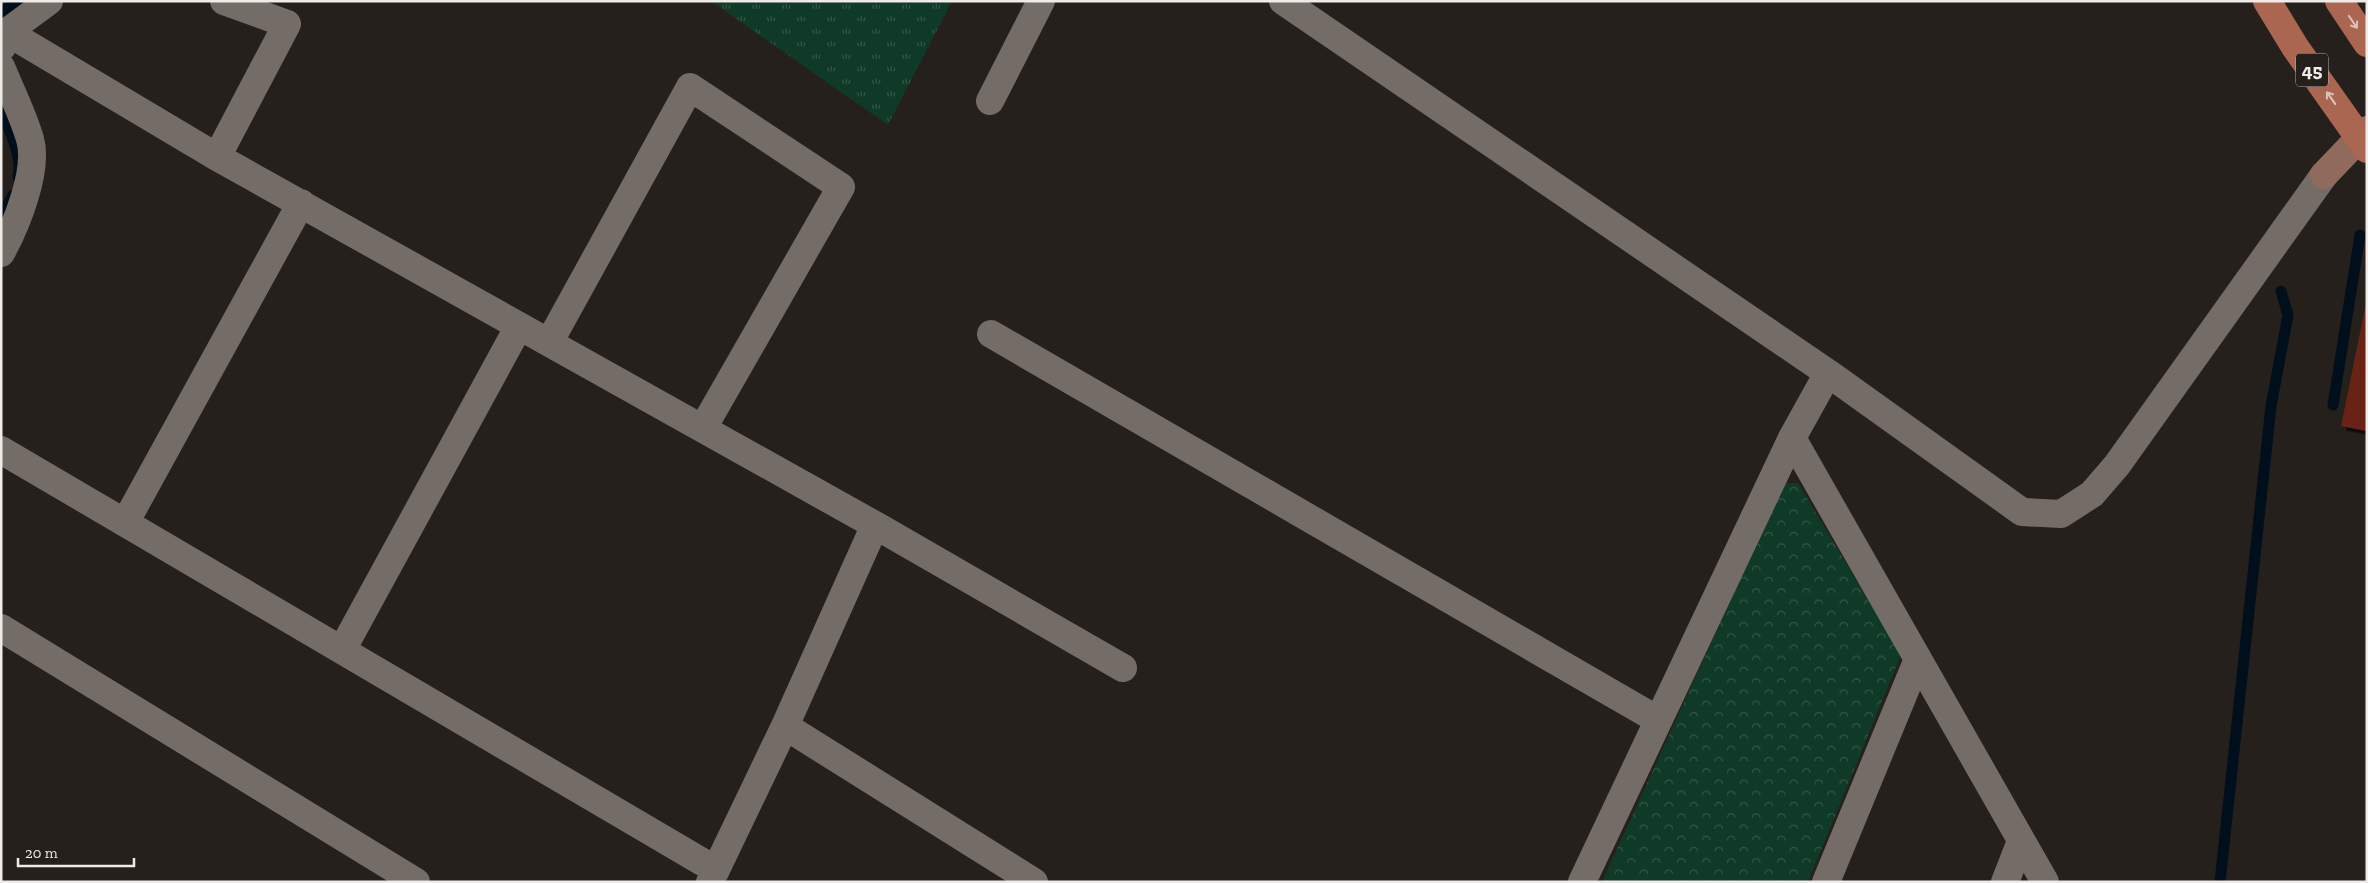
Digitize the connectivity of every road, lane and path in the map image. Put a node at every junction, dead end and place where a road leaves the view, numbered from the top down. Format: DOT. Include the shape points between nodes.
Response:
graph roads {
  1 [pos="49,1"];
  2 [pos="224,1"];
  3 [pos="1041,1"];
  4 [pos="1283,1"];
  5 [pos="2266,1"];
  6 [pos="2339,1"];
  7 [pos="3,37"];
  8 [pos="2367,43"];
  9 [pos="1,67"];
  10 [pos="990,101"];
  11 [pos="2364,139"];
  12 [pos="218,157"];
  13 [pos="301,204"];
  14 [pos="1,253"];
  15 [pos="520,326"];
  16 [pos="991,334"];
  17 [pos="550,341"];
  18 [pos="1828,373"];
  19 [pos="703,428"];
  20 [pos="1792,438"];
  21 [pos="1,450"];
  22 [pos="125,523"];
  23 [pos="875,525"];
  24 [pos="1,628"];
  25 [pos="342,650"];
  26 [pos="1918,659"];
  27 [pos="1123,668"];
  28 [pos="1658,720"];
  29 [pos="785,726"];
  30 [pos="2021,840"];
  31 [pos="713,876"];
  32 [pos="416,882"];
  33 [pos="1034,882"];
  34 [pos="1582,882"];
  35 [pos="1826,882"];
  36 [pos="2005,882"];
  37 [pos="2044,882"];
  1 -- 7 [label="street"];
  2 -- 12 [label="street" via="287,24"];
  3 -- 10 [label="street"];
  4 -- 18 [label="street"];
  11 -- 5 [label="main road, 45, one-way" via="2295,47"];
  6 -- 8 [label="main road, one-way"];
  7 -- 12 [label="street"];
  9 -- 14 [label="street" via="31,141 30,178 15,228"];
  11 -- 18 [label="street" via="2324,175 2117,465 2092,494 2061,514 2022,512"];
  12 -- 13 [label="street"];
  13 -- 15 [label="street"];
  13 -- 22 [label="street"];
  15 -- 17 [label="street"];
  15 -- 25 [label="street"];
  16 -- 28 [label="street"];
  17 -- 19 [label="street"];
  17 -- 19 [label="street" via="690,87 841,187"];
  18 -- 20 [label="street"];
  19 -- 23 [label="street"];
  20 -- 26 [label="street"];
  20 -- 28 [label="street"];
  21 -- 22 [label="street"];
  22 -- 25 [label="street"];
  23 -- 27 [label="street"];
  23 -- 29 [label="street"];
  24 -- 32 [label="street"];
  25 -- 31 [label="street"];
  26 -- 30 [label="street"];
  26 -- 35 [label="street"];
  28 -- 34 [label="street"];
  29 -- 31 [label="street"];
  29 -- 33 [label="street"];
  30 -- 36 [label="street"];
  30 -- 37 [label="street"];
}
